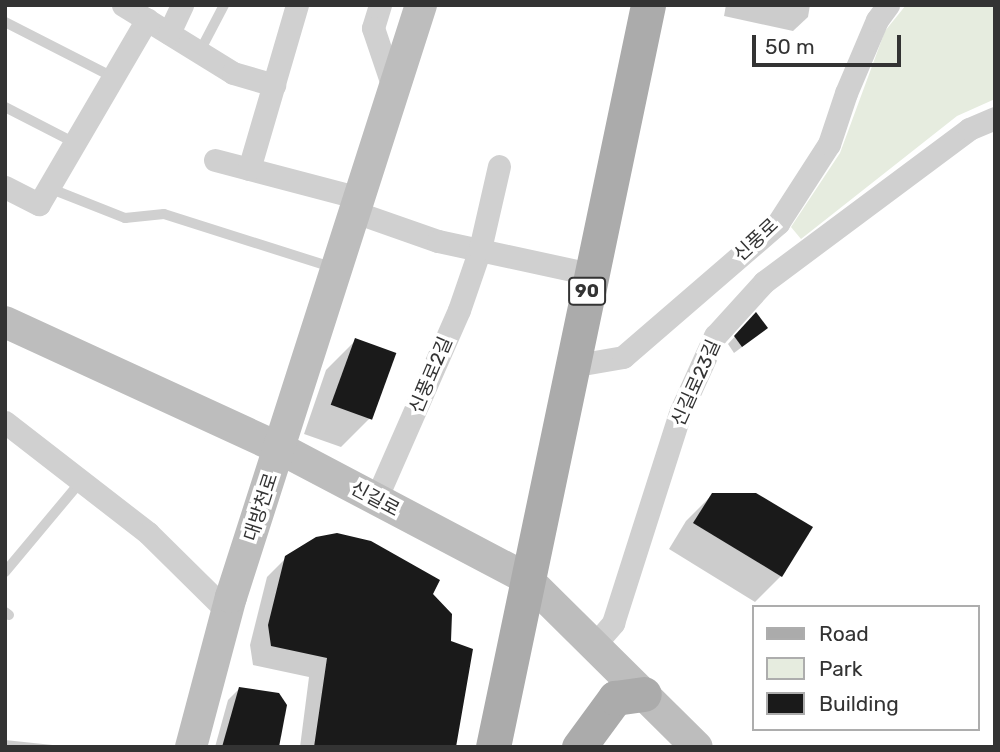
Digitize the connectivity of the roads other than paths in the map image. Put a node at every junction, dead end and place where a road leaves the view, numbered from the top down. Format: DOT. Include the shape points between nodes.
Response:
graph roads {
  1 [pos="123,5"];
  2 [pos="182,5"];
  3 [pos="224,5"];
  4 [pos="297,5"];
  5 [pos="380,5"];
  6 [pos="421,5"];
  7 [pos="648,5"];
  8 [pos="888,5"];
  9 [pos="147,19"];
  10 [pos="5,22"];
  11 [pos="169,33"];
  12 [pos="200,51"];
  13 [pos="113,77"];
  14 [pos="274,85"];
  15 [pos="394,90"];
  16 [pos="5,107"];
  17 [pos="995,118"];
  18 [pos="75,143"];
  19 [pos="215,160"];
  20 [pos="499,166"];
  21 [pos="249,169"];
  22 [pos="5,187"];
  23 [pos="49,188"];
  24 [pos="357,205"];
  25 [pos="480,249"];
  26 [pos="336,269"];
  27 [pos="590,274"];
  28 [pos="5,321"];
  29 [pos="571,366"];
  30 [pos="5,422"];
  31 [pos="281,449"];
  32 [pos="82,480"];
  33 [pos="376,499"];
  34 [pos="5,572"];
  35 [pos="526,578"];
  36 [pos="228,611"];
  37 [pos="595,644"];
  38 [pos="644,694"];
  39 [pos="191,747"];
  40 [pos="493,747"];
  41 [pos="579,747"];
  42 [pos="697,747"];
  1 -- 9 [label="street"];
  2 -- 11 [label="street"];
  3 -- 12 [label="lane"];
  4 -- 14 [label="street"];
  5 -- 15 [label="street" via="373,28"];
  6 -- 15 [label="main road, 대방천로"];
  7 -- 27 [label="main road, 90"];
  8 -- 29 [label="street, 신풍로" via="846,93 829,145 778,223 623,357"];
  9 -- 11 [label="street"];
  9 -- 13 [label="street"];
  10 -- 13 [label="lane"];
  11 -- 12 [label="street"];
  12 -- 14 [label="street" via="233,73"];
  13 -- 18 [label="street"];
  14 -- 21 [label="street"];
  15 -- 24 [label="main road, 대방천로"];
  16 -- 18 [label="lane"];
  17 -- 37 [label="street, 신길로23길" via="969,129 765,282 715,336 680,413 613,622"];
  18 -- 23 [label="street"];
  19 -- 21 [label="street"];
  20 -- 25 [label="street, 신풍로2길"];
  21 -- 24 [label="street"];
  22 -- 23 [label="street" via="39,204"];
  23 -- 26 [label="lane" via="125,218 164,214"];
  24 -- 25 [label="street" via="438,242"];
  24 -- 26 [label="main road, 대방천로"];
  25 -- 27 [label="street"];
  25 -- 33 [label="street, 신풍로2길"];
  26 -- 31 [label="main road, 대방천로"];
  27 -- 29 [label="main road, 90"];
  28 -- 31 [label="main road, 신길로"];
  29 -- 35 [label="main road, 90"];
  30 -- 32 [label="street"];
  31 -- 33 [label="main road, 신길로"];
  31 -- 36 [label="main road, 대방천로"];
  32 -- 34 [label="lane"];
  32 -- 36 [label="street" via="148,533"];
  33 -- 35 [label="main road, 신길로"];
  35 -- 37 [label="main road, 신길로"];
  35 -- 40 [label="main road, 90"];
  36 -- 39 [label="main road, 대방천로"];
  37 -- 38 [label="main road, 신길로"];
  38 -- 41 [label="main road" via="615,698"];
  38 -- 42 [label="main road, 신길로"];
}
